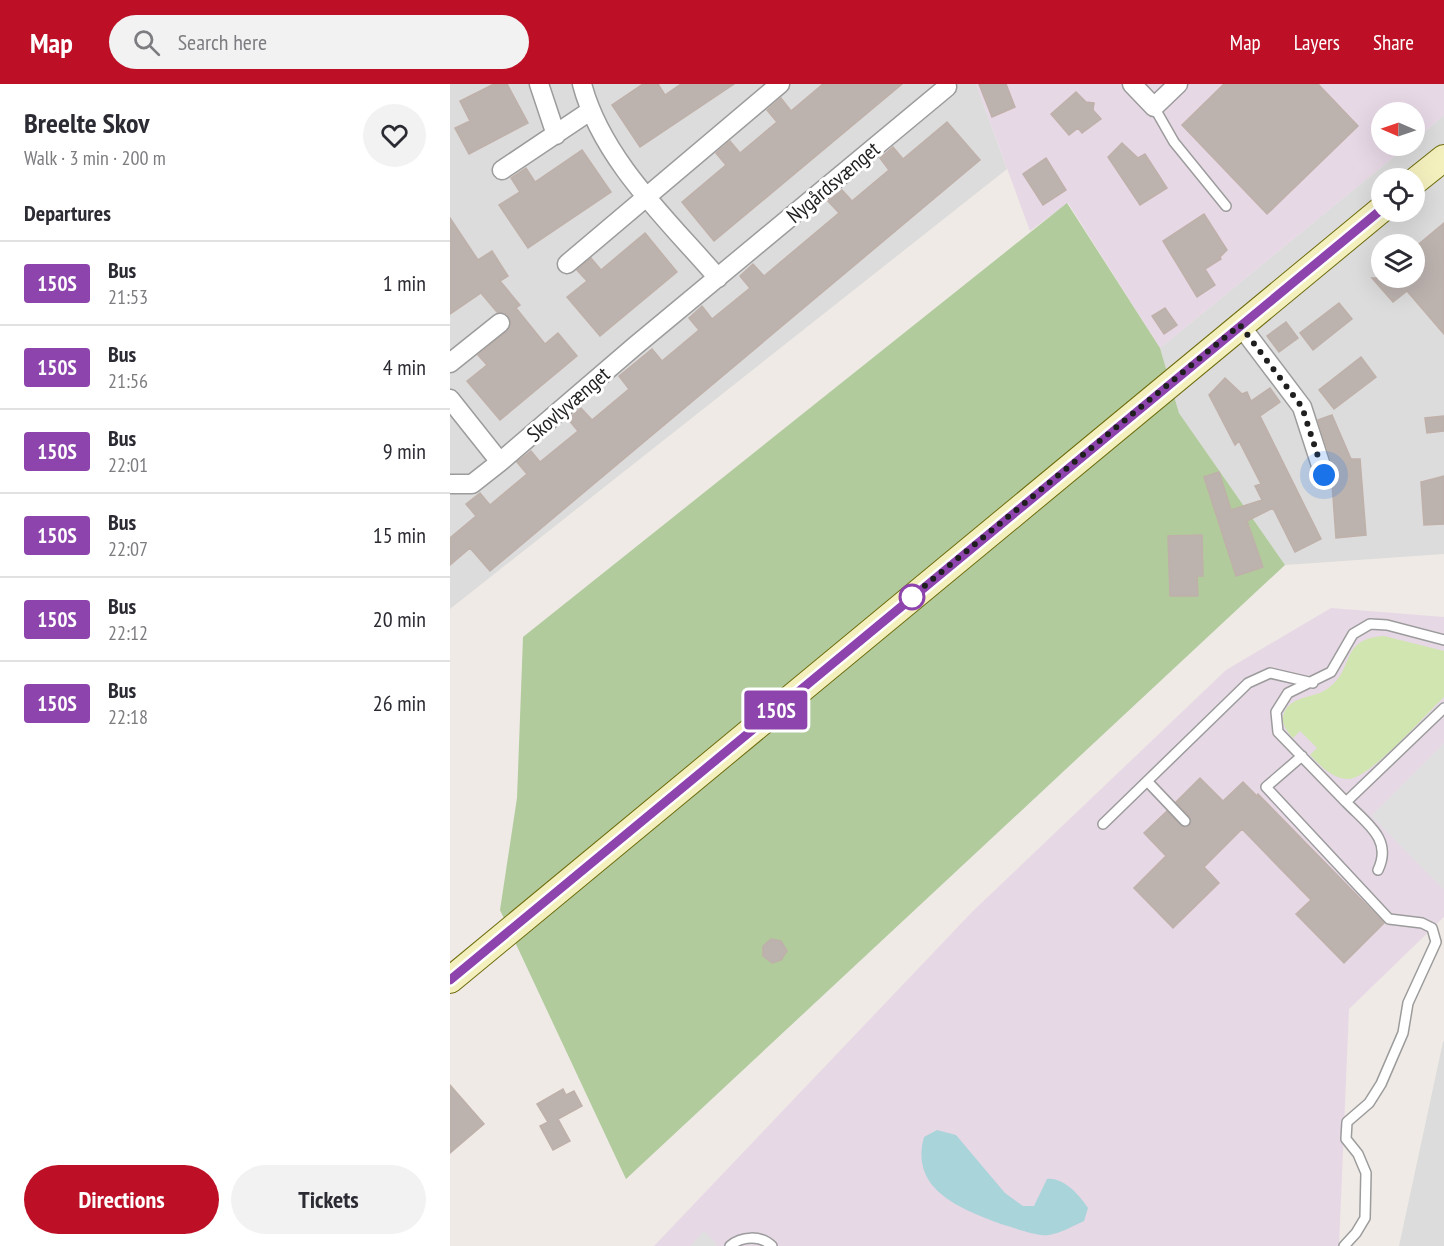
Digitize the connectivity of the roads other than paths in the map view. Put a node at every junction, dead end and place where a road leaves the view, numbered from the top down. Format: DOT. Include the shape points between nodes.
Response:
graph roads {
  1 [pos="539,84"];
  2 [pos="780,84"];
  3 [pos="1132,84"];
  4 [pos="1178,84"];
  5 [pos="584,85"];
  6 [pos="947,87"];
  7 [pos="1154,107"];
  8 [pos="591,111"];
  9 [pos="556,135"];
  10 [pos="1444,158"];
  11 [pos="502,170"];
  12 [pos="1425,173"];
  13 [pos="647,196"];
  14 [pos="1226,206"];
  15 [pos="1371,218"];
  16 [pos="567,264"];
  17 [pos="718,278"];
  18 [pos="500,323"];
  19 [pos="1240,325"];
  20 [pos="635,346"];
  21 [pos="450,363"];
  22 [pos="450,399"];
  23 [pos="500,462"];
  24 [pos="1324,475"];
  25 [pos="450,484"];
  26 [pos="1444,640"];
  27 [pos="1312,683"];
  28 [pos="1444,708"];
  29 [pos="1302,756"];
  30 [pos="1147,782"];
  31 [pos="1346,802"];
  32 [pos="1185,821"];
  33 [pos="1103,824"];
  34 [pos="1378,870"];
  35 [pos="450,980"];
  36 [pos="730,1246"];
  37 [pos="772,1246"];
  38 [pos="1344,1246"];
  1 -- 9 [label="street"];
  2 -- 13 [label="street"];
  3 -- 7 [label="street"];
  4 -- 7 [label="street"];
  5 -- 8 [label="street"];
  6 -- 17 [label="street, Nygårdsvænget"];
  7 -- 14 [label="lane" via="1174,142"];
  8 -- 9 [label="street"];
  8 -- 13 [label="street" via="613,154"];
  9 -- 11 [label="street"];
  10 -- 12 [label="main road"];
  13 -- 16 [label="street"];
  13 -- 17 [label="street"];
  15 -- 19 [label="main road"];
  17 -- 20 [label="street, Nygårdsvænget"];
  18 -- 21 [label="street"];
  19 -- 24 [label="street" via="1302,407"];
  19 -- 35 [label="main road"];
  20 -- 23 [label="street, Skovlyvænget"];
  22 -- 23 [label="street"];
  23 -- 25 [label="street, Skovlyvænget" via="472,484"];
  26 -- 27 [label="lane" via="1370,624 1353,633 1331,672"];
  27 -- 29 [label="lane" via="1288,693 1276,712 1278,732"];
  27 -- 30 [label="lane" via="1270,673 1248,683"];
  28 -- 31 [label="lane"];
  29 -- 31 [label="lane"];
  29 -- 38 [label="lane" via="1266,788 1389,919 1422,923 1432,928 1436,942 1408,1003 1402,1033 1381,1084 1369,1103 1347,1122 1346,1139 1358,1154 1366,1184 1365,1218"];
  30 -- 32 [label="lane"];
  30 -- 33 [label="lane"];
  31 -- 34 [label="lane" via="1379,837 1384,858"];
  36 -- 37 [label="lane" via="751,1237"];
}
